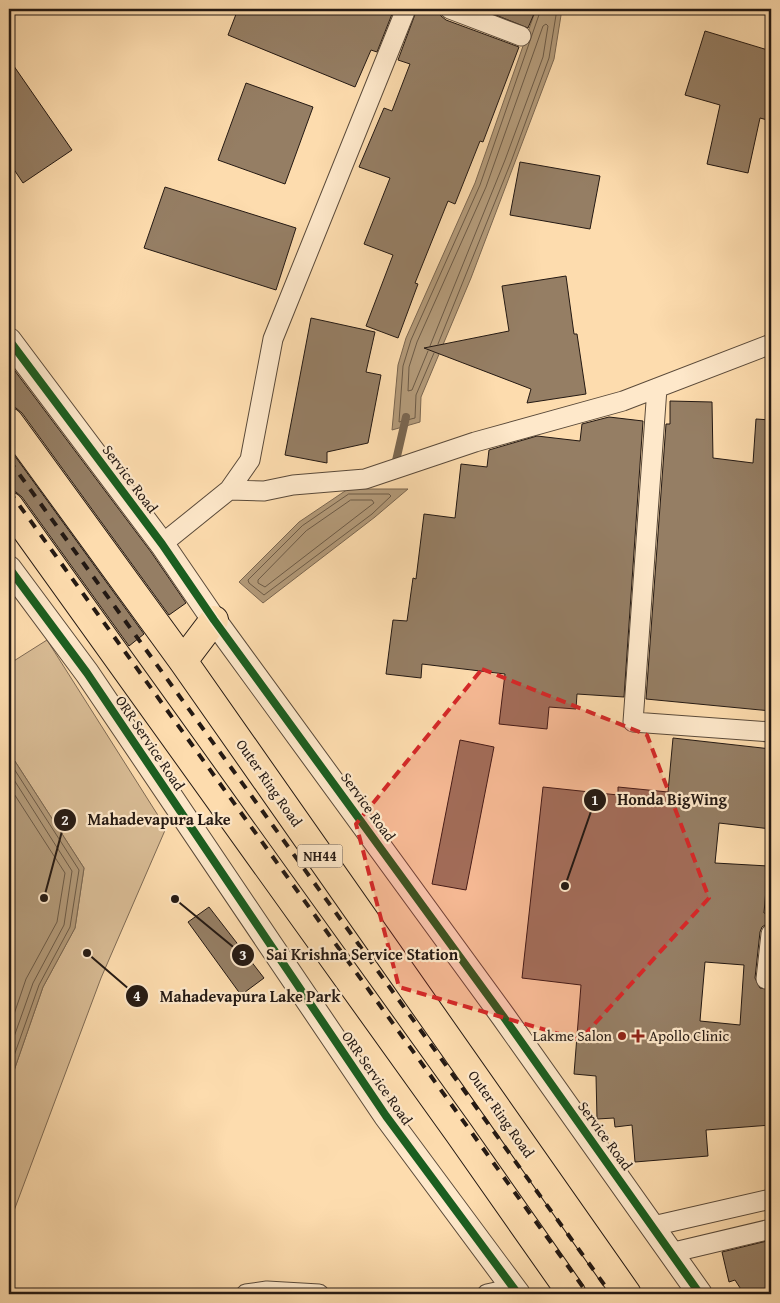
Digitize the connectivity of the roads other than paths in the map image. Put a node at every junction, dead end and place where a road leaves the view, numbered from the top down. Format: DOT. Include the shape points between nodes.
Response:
graph roads {
  1 [pos="406,9"];
  2 [pos="450,9"];
  3 [pos="522,36"];
  4 [pos="9,340"];
  5 [pos="771,344"];
  6 [pos="657,388"];
  7 [pos="9,422"];
  8 [pos="228,490"];
  9 [pos="9,506"];
  10 [pos="162,544"];
  11 [pos="9,568"];
  12 [pos="214,620"];
  13 [pos="183,661"];
  14 [pos="771,732"];
  15 [pos="771,934"];
  16 [pos="766,979"];
  17 [pos="771,1199"];
  18 [pos="653,1226"];
  19 [pos="771,1229"];
  20 [pos="670,1253"];
  21 [pos="516,1291"];
  22 [pos="246,1294"];
  23 [pos="318,1294"];
  24 [pos="487,1294"];
  25 [pos="572,1294"];
  26 [pos="627,1294"];
  27 [pos="700,1294"];
  1 -- 8 [label="street" via="273,338 250,460"];
  2 -- 3 [label="street"];
  4 -- 10 [label="street, Service Road"];
  5 -- 6 [label="street"];
  6 -- 8 [label="street" via="623,401 475,442 365,480 293,484 264,491"];
  6 -- 14 [label="street" via="633,722"];
  7 -- 13 [label="highway, Outer Ring Road / NH44"];
  8 -- 10 [label="street"];
  9 -- 25 [label="highway"];
  10 -- 12 [label="street, Service Road"];
  11 -- 21 [label="street, ORR Service Road" via="87,673 386,1116"];
  12 -- 13 [label="highway"];
  12 -- 18 [label="street, Service Road"];
  13 -- 26 [label="highway, Outer Ring Road / NH44"];
  15 -- 16 [label="street"];
  17 -- 18 [label="street"];
  18 -- 20 [label="street, Service Road"];
  19 -- 20 [label="street"];
  20 -- 27 [label="street, Service Road"];
  21 -- 24 [label="street"];
  22 -- 23 [label="street" via="267,1290"];
}
